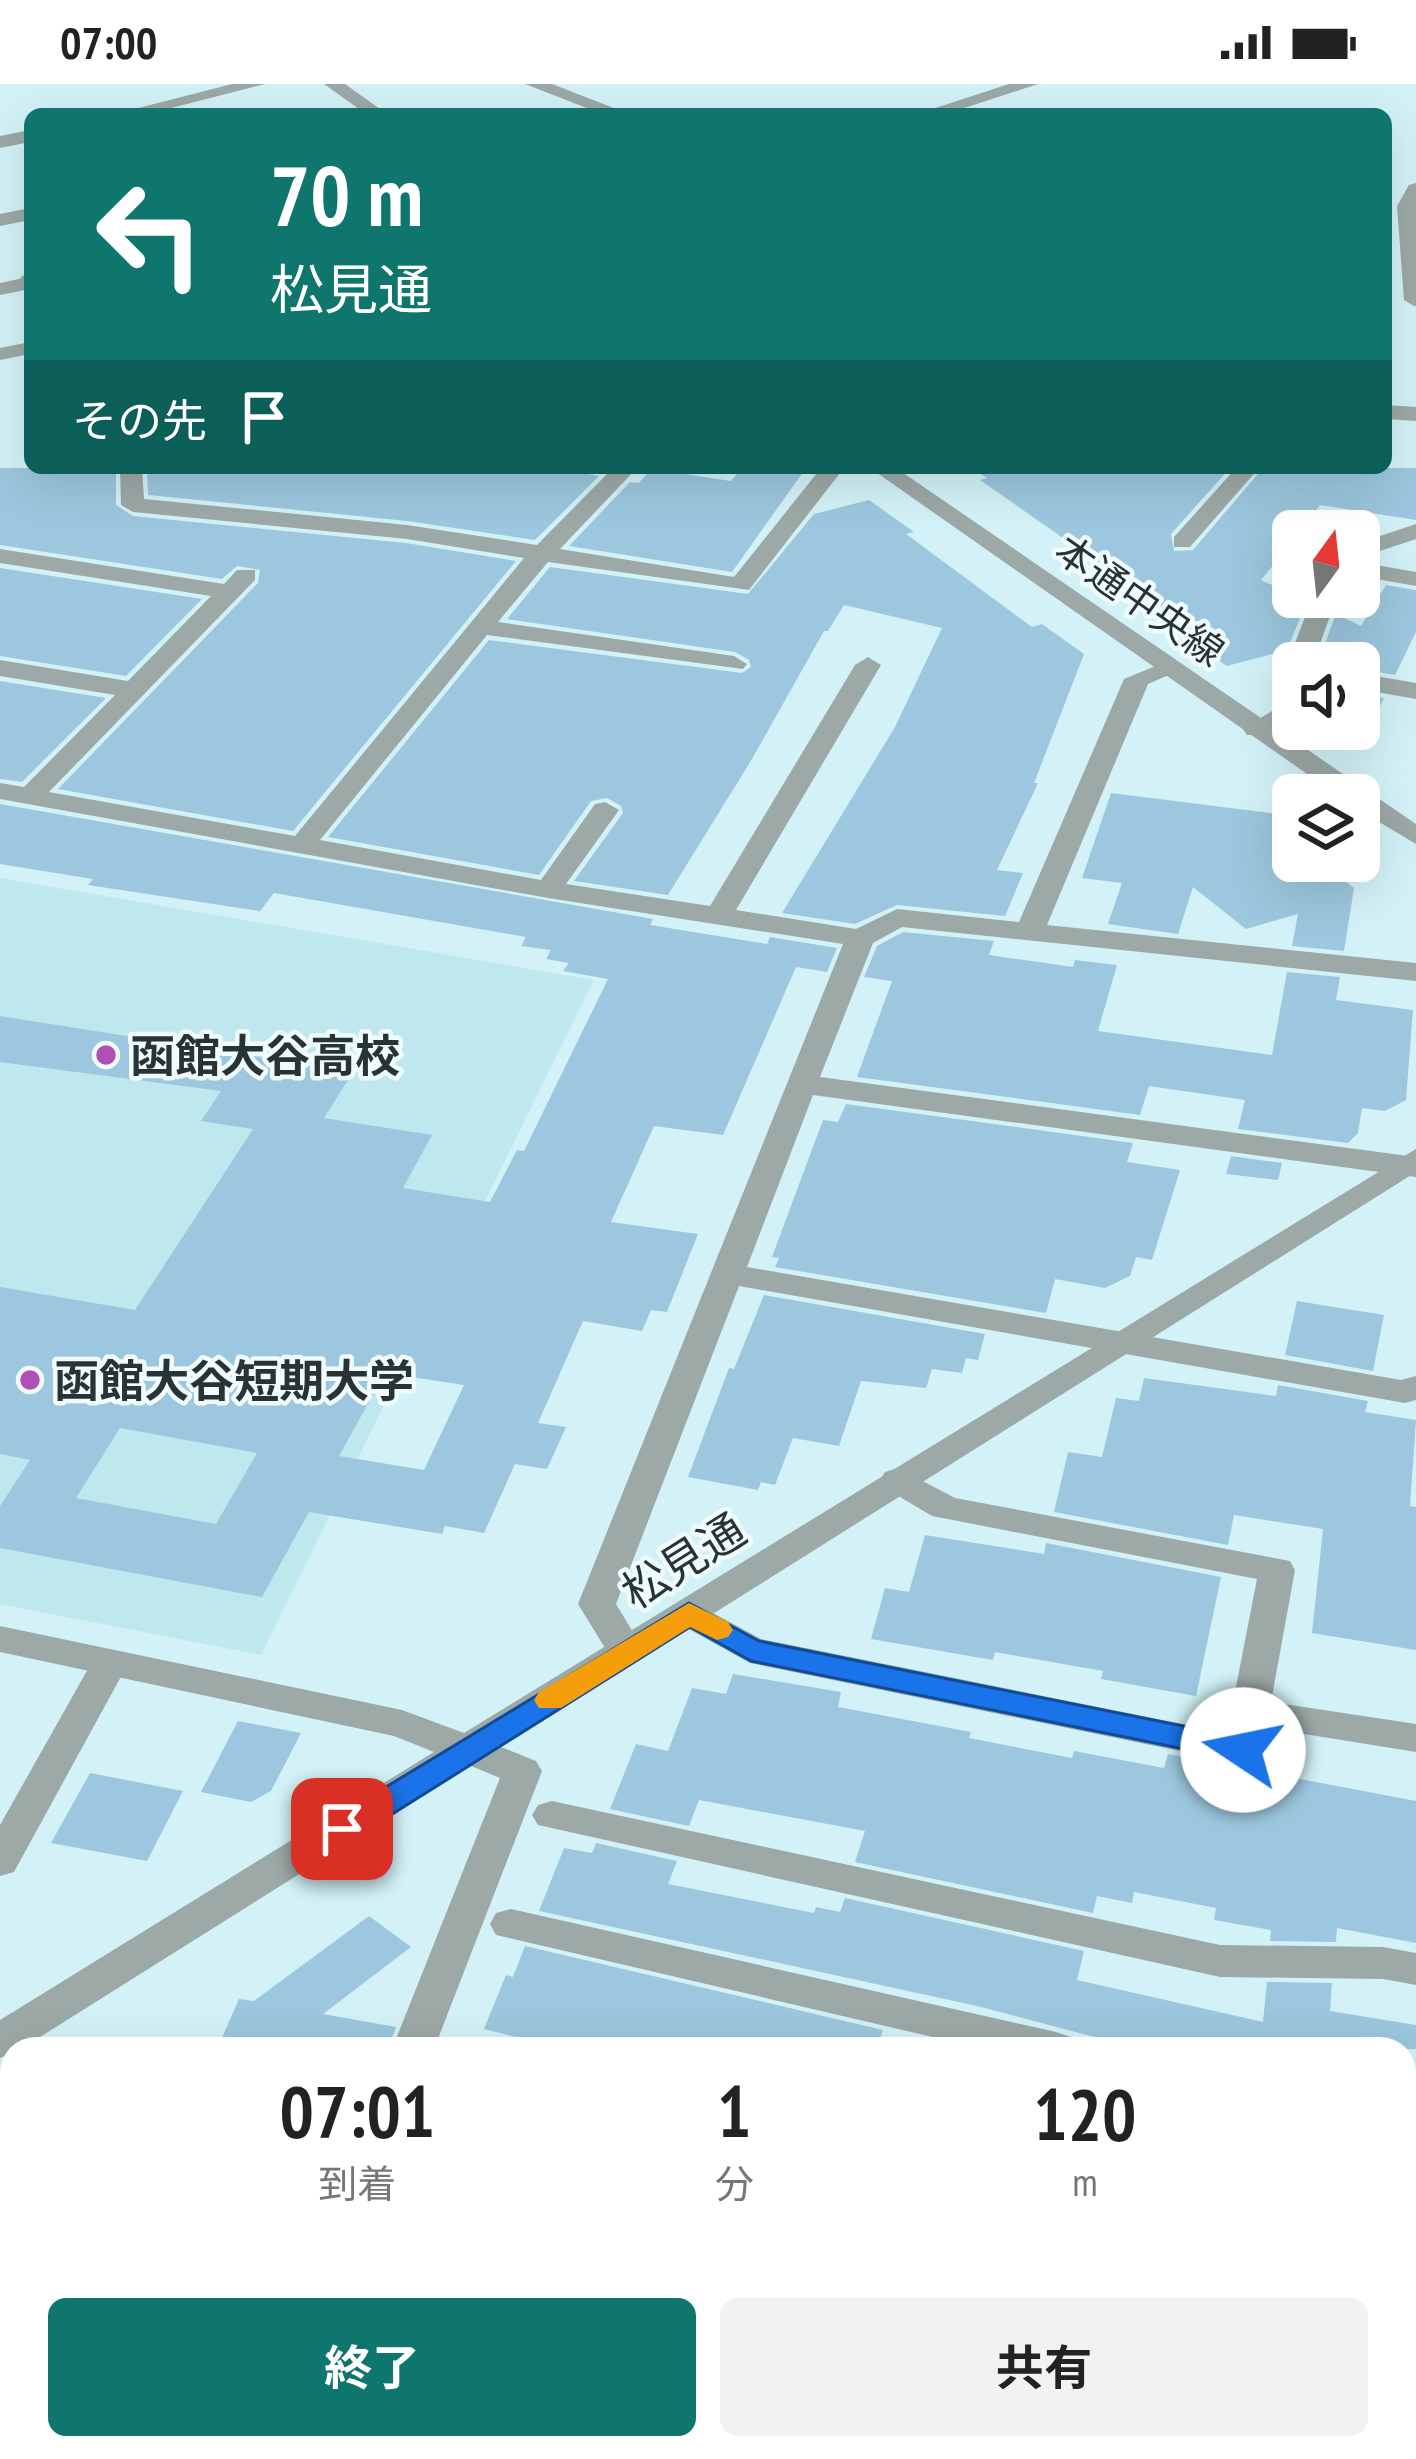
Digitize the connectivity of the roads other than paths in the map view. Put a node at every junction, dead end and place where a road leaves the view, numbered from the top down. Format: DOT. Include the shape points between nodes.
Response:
graph roads {
  1 [pos="256,84"];
  2 [pos="333,84"];
  3 [pos="534,84"];
  4 [pos="1029,84"];
  5 [pos="150,108"];
  6 [pos="369,108"];
  7 [pos="603,108"];
  8 [pos="947,108"];
  9 [pos="1416,189"];
  10 [pos="1392,247"];
  11 [pos="1409,248"];
  12 [pos="1415,300"];
  13 [pos="131,474"];
  14 [pos="616,474"];
  15 [pos="828,474"];
  16 [pos="890,474"];
  17 [pos="1243,474"];
  18 [pos="1416,532"];
  19 [pos="1182,542"];
  20 [pos="1380,544"];
  21 [pos="544,554"];
  22 [pos="0,556"];
  23 [pos="1380,573"];
  24 [pos="1416,579"];
  25 [pos="483,627"];
  26 [pos="734,664"];
  27 [pos="868,665"];
  28 [pos="0,668"];
  29 [pos="1172,668"];
  30 [pos="1380,685"];
  31 [pos="133,690"];
  32 [pos="1416,691"];
  33 [pos="1272,721"];
  34 [pos="1256,729"];
  35 [pos="1324,774"];
  36 [pos="0,790"];
  37 [pos="30,796"];
  38 [pos="605,810"];
  39 [pos="1380,812"];
  40 [pos="1416,836"];
  41 [pos="302,845"];
  42 [pos="548,890"];
  43 [pos="718,917"];
  44 [pos="1029,933"];
  45 [pos="860,938"];
  46 [pos="1416,972"];
  47 [pos="801,1084"];
  48 [pos="1412,1163"];
  49 [pos="730,1274"];
  50 [pos="1126,1340"];
  51 [pos="1416,1387"];
  52 [pos="898,1480"];
  53 [pos="689,1613"];
  54 [pos="0,1639"];
  55 [pos="626,1652"];
  56 [pos="110,1662"];
  57 [pos="1252,1712"];
  58 [pos="1416,1738"];
  59 [pos="470,1750"];
  60 [pos="552,1815"];
  61 [pos="0,1861"];
  62 [pos="511,1924"];
  63 [pos="1416,1969"];
  64 [pos="6,2037"];
  65 [pos="418,2037"];
  66 [pos="1004,2037"];
  1 -- 5 [label="street"];
  2 -- 6 [label="street"];
  3 -- 7 [label="street"];
  4 -- 8 [label="street"];
  9 -- 11 [label="street" via="1407,206"];
  10 -- 11 [label="street"];
  11 -- 12 [label="street"];
  13 -- 21 [label="street" via="133,505"];
  14 -- 21 [label="street"];
  15 -- 21 [label="street" via="740,585"];
  16 -- 29 [label="street, 本通中央線"];
  17 -- 19 [label="street"];
  18 -- 20 [label="street"];
  21 -- 25 [label="street"];
  22 -- 31 [label="street" via="238,584"];
  23 -- 24 [label="street"];
  25 -- 26 [label="street"];
  25 -- 41 [label="street"];
  27 -- 43 [label="street"];
  28 -- 31 [label="street"];
  29 -- 34 [label="street, 本通中央線"];
  29 -- 44 [label="street" via="1137,679"];
  30 -- 32 [label="street"];
  31 -- 37 [label="street"];
  33 -- 34 [label="street"];
  34 -- 35 [label="street, 本通中央線"];
  36 -- 37 [label="street"];
  37 -- 41 [label="street"];
  38 -- 42 [label="street"];
  39 -- 40 [label="street, 本通中央線"];
  41 -- 42 [label="street"];
  42 -- 43 [label="street"];
  43 -- 45 [label="street"];
  44 -- 45 [label="street" via="898,918"];
  44 -- 46 [label="street"];
  45 -- 47 [label="street"];
  47 -- 48 [label="street"];
  47 -- 49 [label="street"];
  48 -- 50 [label="street, 松見通"];
  49 -- 50 [label="street"];
  49 -- 55 [label="street" via="597,1604"];
  50 -- 51 [label="street" via="1406,1392"];
  50 -- 52 [label="street, 松見通"];
  52 -- 53 [label="street, 松見通"];
  52 -- 57 [label="street" via="945,1508 1276,1570"];
  53 -- 55 [label="street, 松見通"];
  53 -- 57 [label="street" via="751,1650 1243,1750"];
  54 -- 56 [label="street"];
  55 -- 59 [label="street, 松見通"];
  56 -- 59 [label="street" via="402,1724"];
  56 -- 61 [label="street"];
  57 -- 58 [label="street"];
  59 -- 64 [label="street, 松見通"];
  59 -- 65 [label="street" via="522,1772"];
  60 -- 63 [label="street" via="1220,1961"];
  62 -- 66 [label="street"];
}
